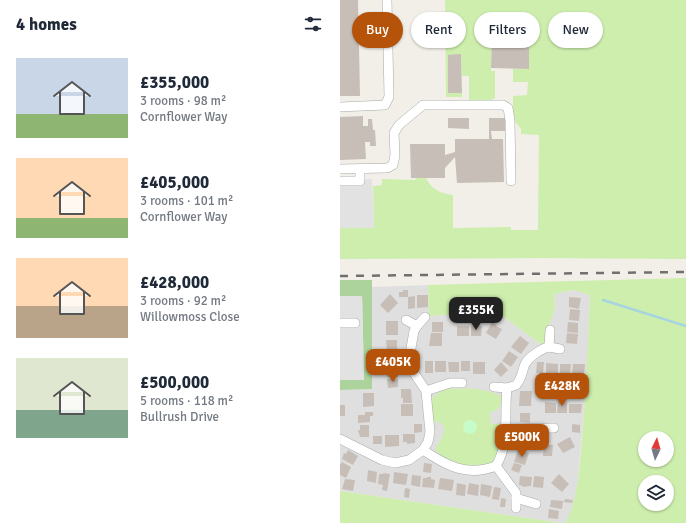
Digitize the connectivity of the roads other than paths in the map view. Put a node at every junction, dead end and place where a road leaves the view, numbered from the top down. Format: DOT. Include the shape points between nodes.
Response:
graph roads {
  1 [pos="387,0"];
  2 [pos="340,107"];
  3 [pos="340,169"];
  4 [pos="360,169"];
  5 [pos="340,181"];
  6 [pos="511,181"];
  7 [pos="425,317"];
  8 [pos="406,320"];
  9 [pos="340,323"];
  10 [pos="355,323"];
  11 [pos="416,326"];
  12 [pos="550,330"];
  13 [pos="549,347"];
  14 [pos="560,349"];
  15 [pos="462,383"];
  16 [pos="494,387"];
  17 [pos="507,388"];
  18 [pos="426,391"];
  19 [pos="554,428"];
  20 [pos="505,429"];
  21 [pos="340,439"];
  22 [pos="423,450"];
  23 [pos="496,466"];
  24 [pos="516,498"];
  25 [pos="536,504"];
  26 [pos="516,508"];
  1 -- 2 [label="street" via="389,97 385,105"];
  3 -- 4 [label="street"];
  4 -- 5 [label="street" via="360,181"];
  4 -- 6 [label="street" via="387,168 393,165 394,133 399,125 423,105 503,105 508,108 510,120"];
  7 -- 11 [label="street"];
  8 -- 11 [label="street"];
  9 -- 10 [label="street"];
  11 -- 18 [label="street" via="412,361 414,373"];
  12 -- 13 [label="street"];
  13 -- 14 [label="street"];
  13 -- 17 [label="street" via="529,359 516,385"];
  15 -- 18 [label="street" via="450,383"];
  16 -- 17 [label="street"];
  17 -- 20 [label="street"];
  18 -- 22 [label="street" via="430,432"];
  19 -- 20 [label="street"];
  20 -- 23 [label="street" via="503,454"];
  21 -- 22 [label="street" via="382,460 395,463 409,460"];
  22 -- 23 [label="street" via="443,463 459,469 471,471"];
  23 -- 24 [label="street" via="516,493"];
  24 -- 25 [label="street"];
  24 -- 26 [label="street"];
}
